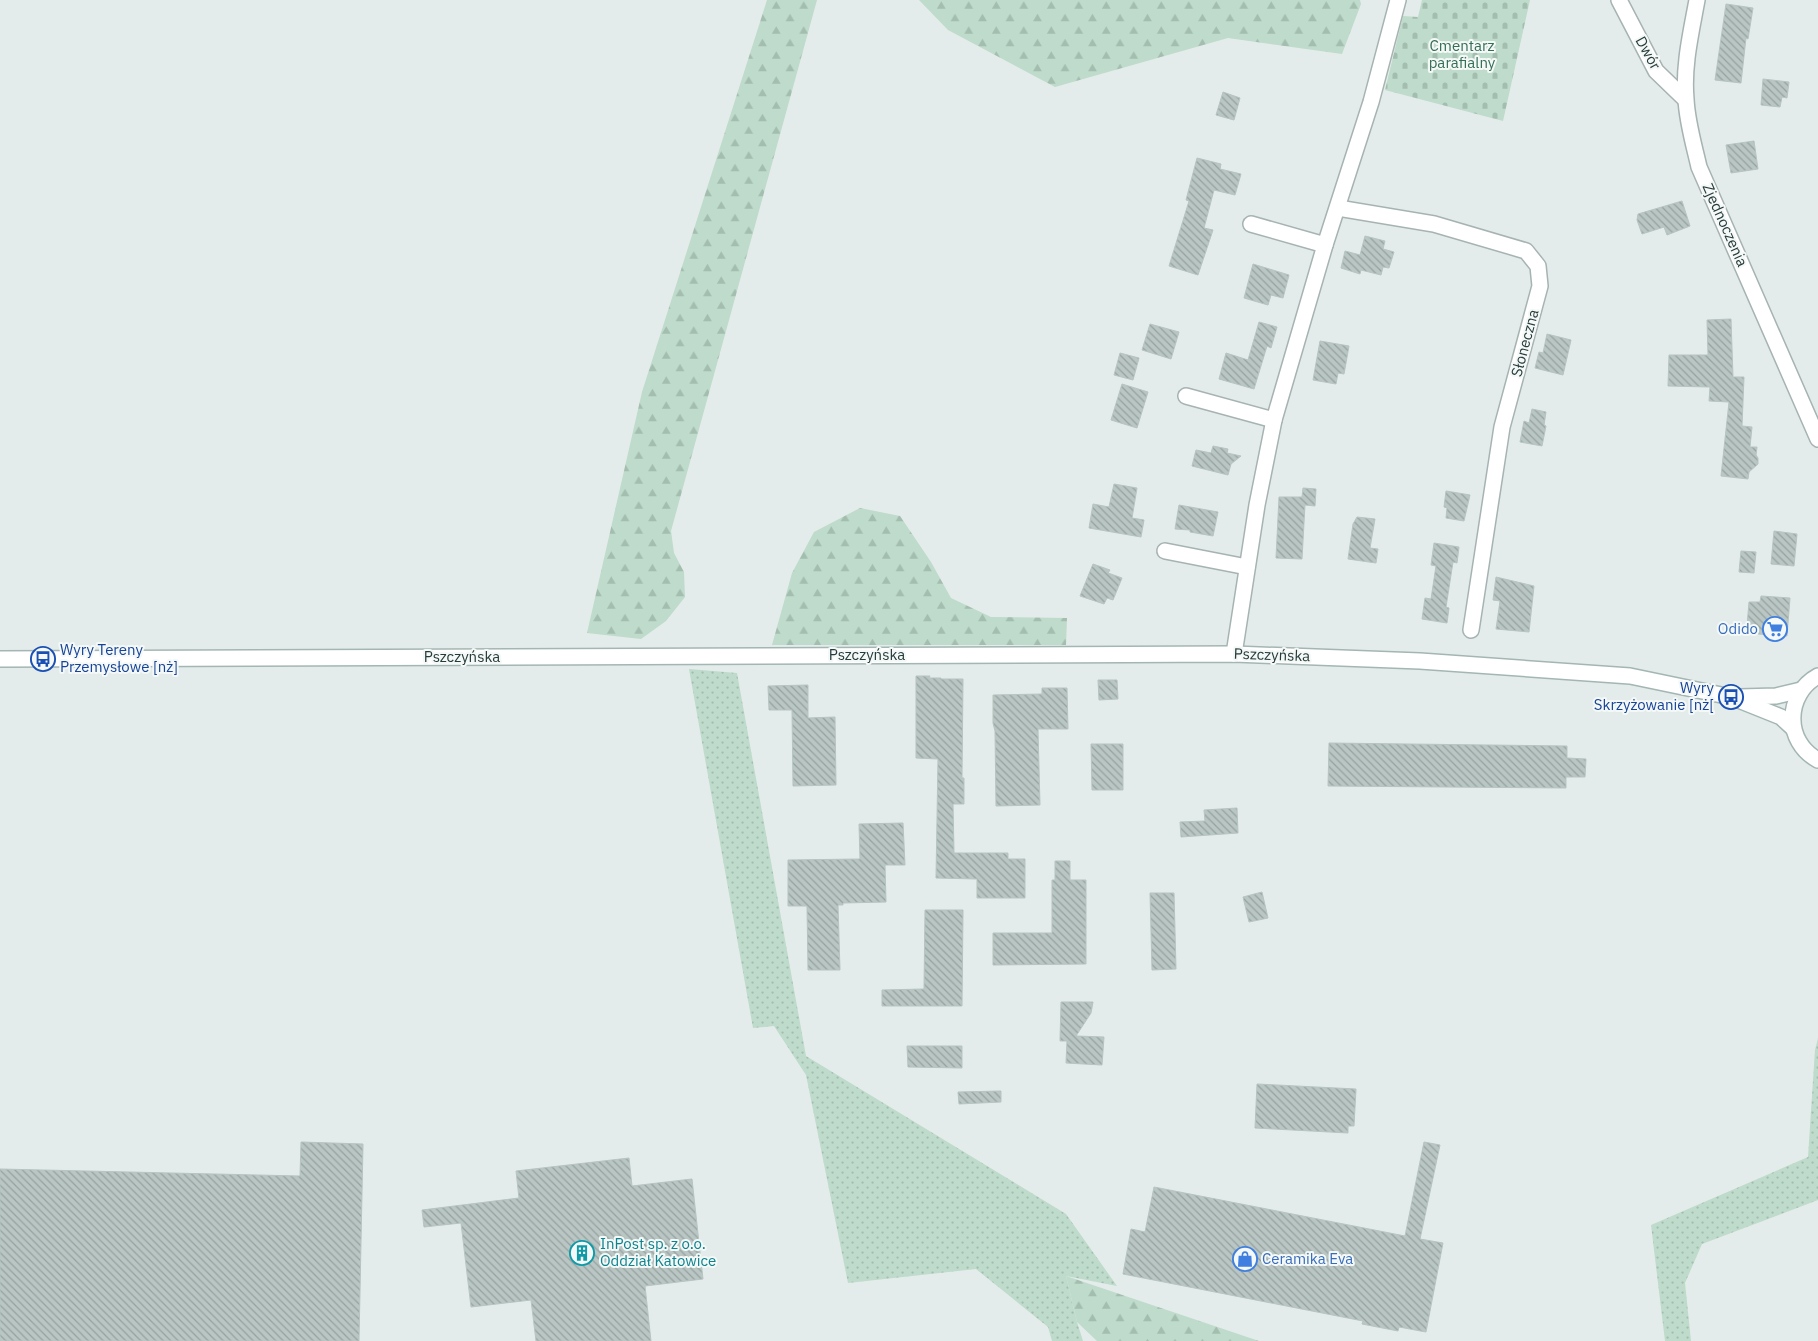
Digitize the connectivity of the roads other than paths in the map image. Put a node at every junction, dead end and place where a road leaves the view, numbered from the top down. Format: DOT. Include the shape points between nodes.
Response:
graph roads {
  1 [pos="1398,0"];
  2 [pos="1619,0"];
  3 [pos="1697,0"];
  4 [pos="1686,99"];
  5 [pos="1338,208"];
  6 [pos="1252,224"];
  7 [pos="1325,245"];
  8 [pos="1186,396"];
  9 [pos="1274,420"];
  10 [pos="1818,439"];
  11 [pos="1165,551"];
  12 [pos="1247,567"];
  13 [pos="1471,630"];
  14 [pos="1234,654"];
  15 [pos="0,659"];
  16 [pos="1818,676"];
  17 [pos="1801,690"];
  18 [pos="1731,697"];
  19 [pos="1793,728"];
  20 [pos="1818,760"];
  1 -- 5 [label="street"];
  2 -- 4 [label="street, Dwór" via="1656,71"];
  3 -- 4 [label="street, Zjednoczenia" via="1687,52"];
  4 -- 10 [label="street, Zjednoczenia" via="1699,167"];
  5 -- 7 [label="street"];
  5 -- 13 [label="street, Słoneczna" via="1434,224 1526,251 1538,266 1540,286 1502,427"];
  6 -- 7 [label="street"];
  7 -- 9 [label="street"];
  8 -- 9 [label="street"];
  9 -- 12 [label="street"];
  11 -- 12 [label="street"];
  12 -- 14 [label="street"];
  14 -- 15 [label="street, Pszczyńska"];
  14 -- 18 [label="street, Pszczyńska" via="1420,661 1630,676"];
  16 -- 17 [label="street"];
  17 -- 18 [label="street, Pszczyńska" via="1776,696"];
  17 -- 19 [label="street" via="1793,708"];
  18 -- 19 [label="street, Pszczyńska" via="1781,717"];
  19 -- 20 [label="street" via="1801,746"];
}
